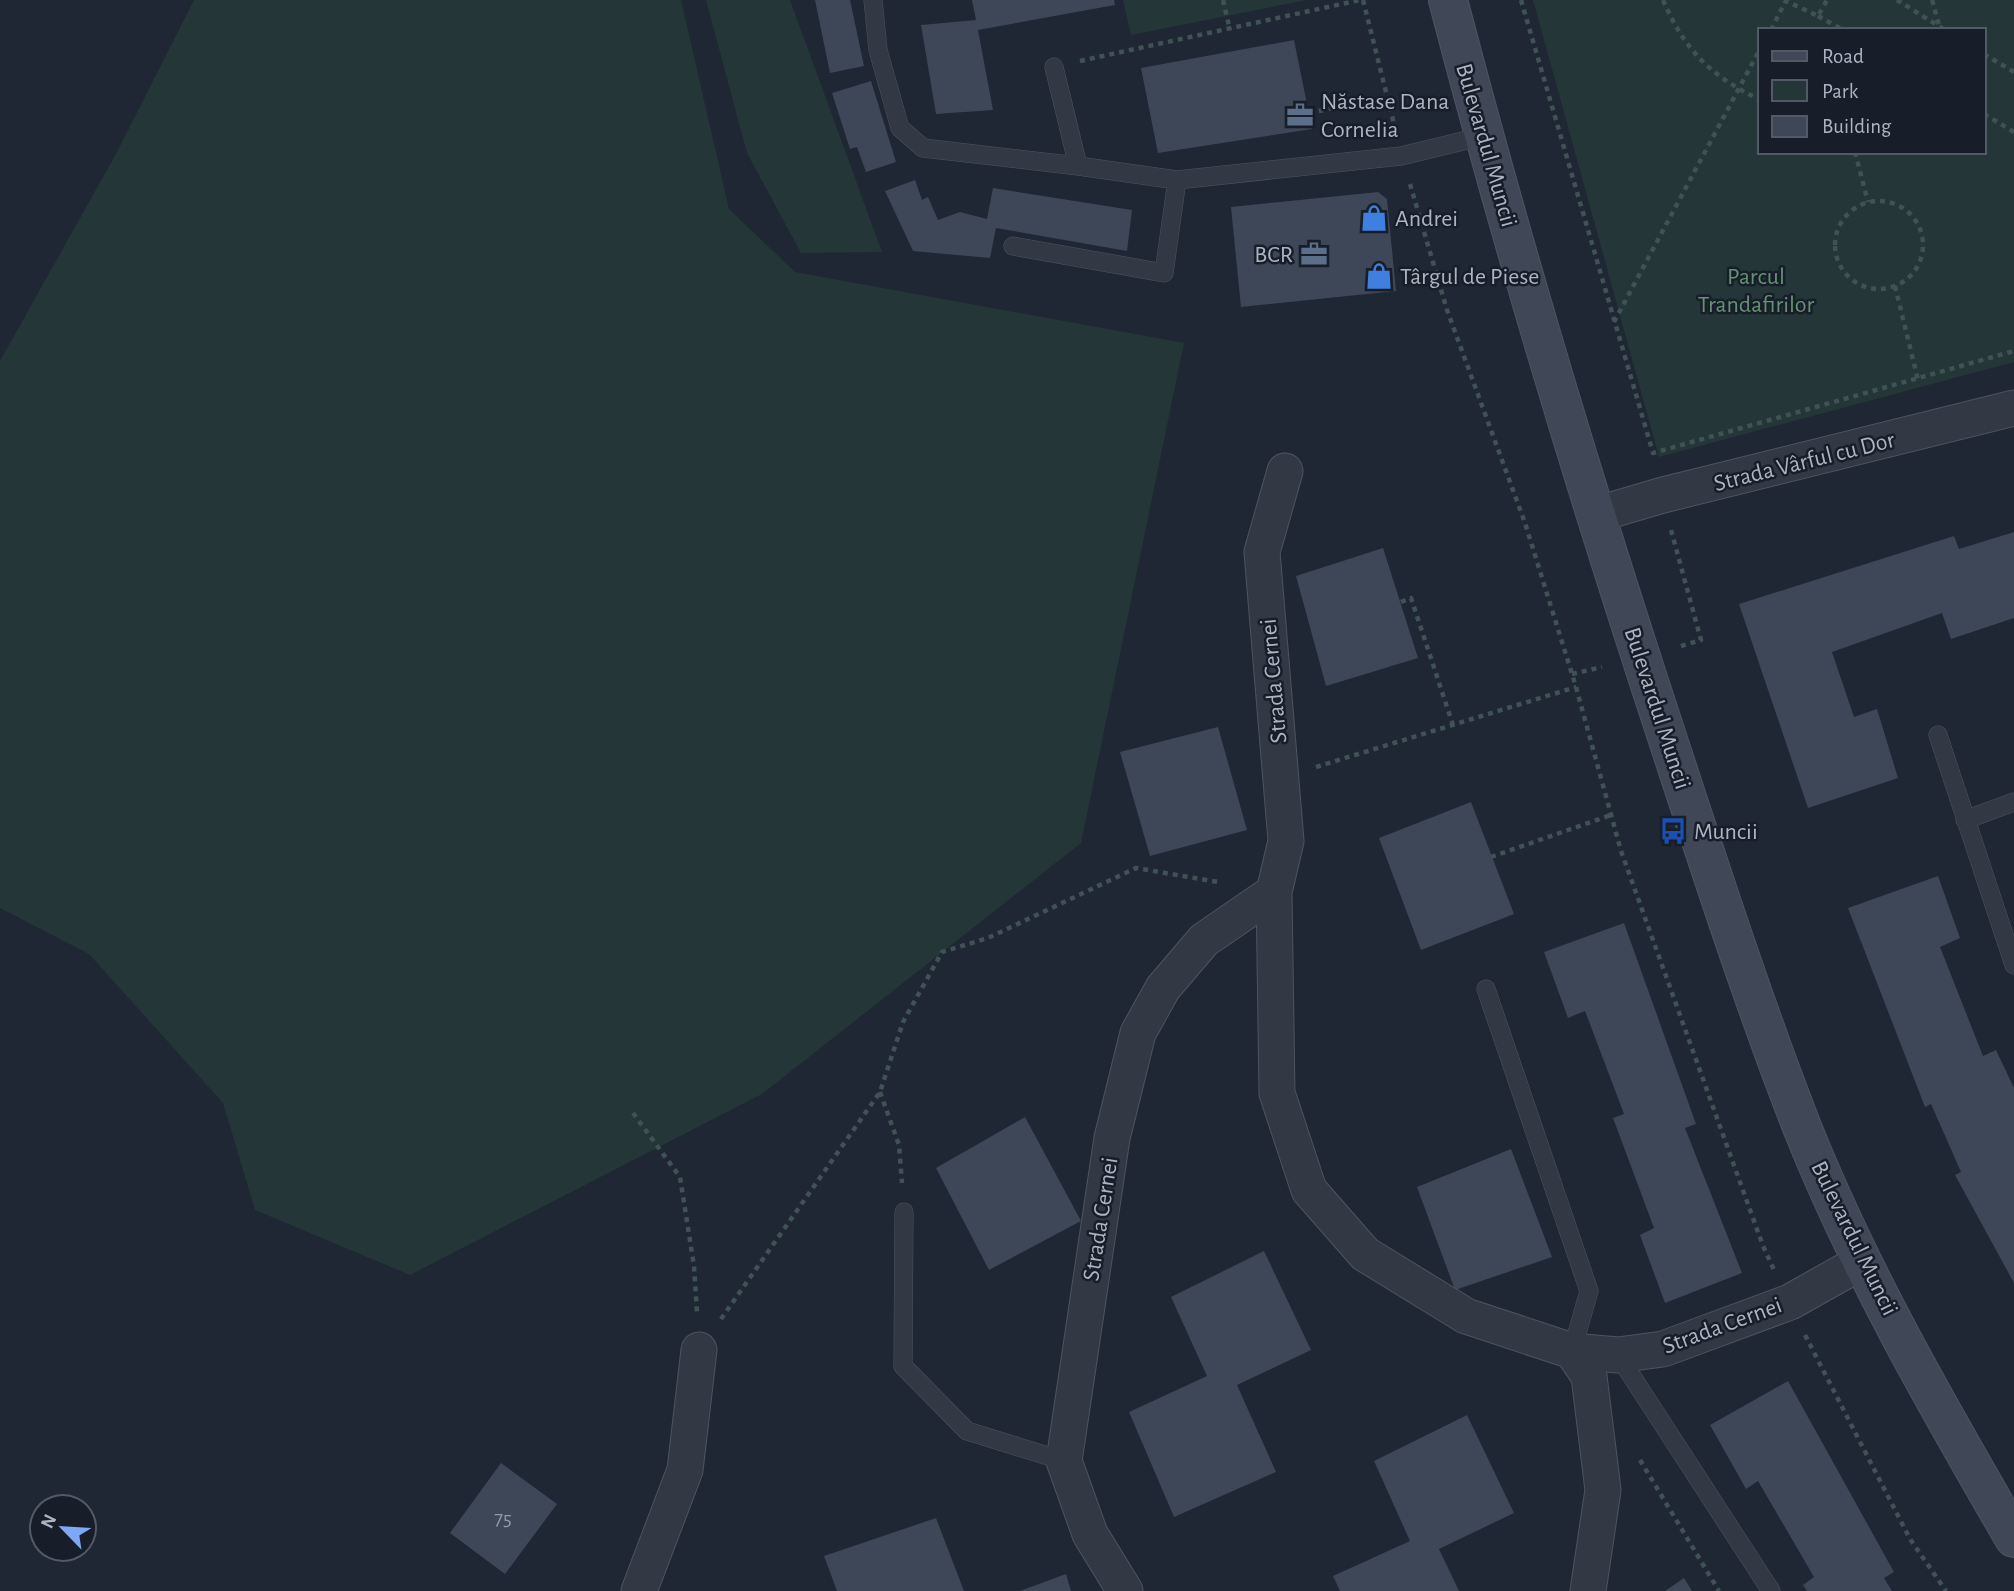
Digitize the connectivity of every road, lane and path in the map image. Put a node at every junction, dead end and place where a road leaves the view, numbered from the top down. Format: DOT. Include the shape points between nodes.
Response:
graph roads {
  1 [pos="873,0"];
  2 [pos="1223,0"];
  3 [pos="1361,0"];
  4 [pos="1448,0"];
  5 [pos="1521,0"];
  6 [pos="1663,0"];
  7 [pos="1826,0"];
  8 [pos="1896,0"];
  9 [pos="1932,0"];
  10 [pos="1785,1"];
  11 [pos="1818,16"];
  12 [pos="1939,26"];
  13 [pos="1771,28"];
  14 [pos="1839,28"];
  15 [pos="1942,28"];
  16 [pos="1230,30"];
  17 [pos="1758,53"];
  18 [pos="1986,55"];
  19 [pos="1054,67"];
  20 [pos="2014,72"];
  21 [pos="1738,89"];
  22 [pos="1387,97"];
  23 [pos="1758,99"];
  24 [pos="1309,113"];
  25 [pos="1986,115"];
  26 [pos="2014,132"];
  27 [pos="1484,136"];
  28 [pos="1856,154"];
  29 [pos="1401,156"];
  30 [pos="1078,166"];
  31 [pos="1177,180"];
  32 [pos="1868,202"];
  33 [pos="1013,246"];
  34 [pos="1895,286"];
  35 [pos="1614,322"];
  36 [pos="2014,351"];
  37 [pos="1918,380"];
  38 [pos="2014,408"];
  39 [pos="1285,471"];
  40 [pos="1595,515"];
  41 [pos="1401,602"];
  42 [pos="1576,687"];
  43 [pos="1453,725"];
  44 [pos="1938,735"];
  45 [pos="1282,777"];
  46 [pos="2014,802"];
  47 [pos="1611,815"];
  48 [pos="1965,820"];
  49 [pos="1491,857"];
  50 [pos="1274,892"];
  51 [pos="2014,965"];
  52 [pos="1486,989"];
  53 [pos="880,1092"];
  54 [pos="633,1113"];
  55 [pos="904,1212"];
  56 [pos="1863,1261"];
  57 [pos="1790,1302"];
  58 [pos="699,1350"];
  59 [pos="1572,1351"];
  60 [pos="1618,1355"];
  61 [pos="1639,1459"];
  62 [pos="1064,1461"];
  63 [pos="2014,1538"];
  64 [pos="639,1591"];
  65 [pos="1125,1591"];
  66 [pos="1588,1591"];
  67 [pos="1719,1591"];
  68 [pos="1771,1591"];
  69 [pos="1946,1591"];
  1 -- 30 [label="lane" via="878,50 900,128 923,148"];
  2 -- 16 [label="path"];
  3 -- 16 [label="path"];
  3 -- 22 [label="path"];
  4 -- 27 [label="main road, Bulevardul Muncii"];
  5 -- 35 [label="path"];
  6 -- 21 [label="path" via="1687,46 1706,67"];
  7 -- 11 [label="path"];
  8 -- 12 [label="path"];
  9 -- 12 [label="path"];
  10 -- 11 [label="path"];
  10 -- 13 [label="path"];
  11 -- 14 [label="path"];
  12 -- 15 [label="path"];
  16 -- 19 [label="path"];
  17 -- 21 [label="path"];
  18 -- 20 [label="path"];
  19 -- 30 [label="lane"];
  21 -- 23 [label="path"];
  21 -- 35 [label="path"];
  22 -- 24 [label="path"];
  22 -- 29 [label="path"];
  25 -- 26 [label="path"];
  27 -- 29 [label="lane"];
  27 -- 40 [label="main road, Bulevardul Muncii"];
  28 -- 32 [label="path"];
  29 -- 31 [label="lane"];
  29 -- 42 [label="path" via="1447,310 1525,523"];
  30 -- 31 [label="lane"];
  31 -- 33 [label="lane" via="1164,273"];
  32 -- 34 [label="path" via="1897,205 1908,212 1922,235 1919,262 1912,274"];
  32 -- 34 [label="path" via="1852,211 1838,228 1838,262 1856,283 1878,289"];
  34 -- 37 [label="path"];
  35 -- 37 [label="path" via="1653,453"];
  36 -- 37 [label="path"];
  38 -- 40 [label="street, Strada Vârful cu Dor"];
  39 -- 45 [label="street, Strada Cernei" via="1262,552"];
  40 -- 56 [label="main road, Bulevardul Muncii" via="1738,949 1803,1128"];
  41 -- 43 [label="path" via="1411,598"];
  42 -- 43 [label="path"];
  42 -- 47 [label="path"];
  43 -- 45 [label="path"];
  44 -- 48 [label="lane"];
  45 -- 50 [label="street, Strada Cernei" via="1286,841"];
  46 -- 48 [label="lane"];
  47 -- 49 [label="path"];
  47 -- 57 [label="path" via="1763,1246"];
  48 -- 51 [label="lane"];
  50 -- 53 [label="path" via="1136,868 988,938 942,952 903,1022"];
  50 -- 59 [label="street, Strada Cernei" via="1277,1093 1309,1189 1365,1254 1466,1316"];
  50 -- 62 [label="street, Strada Cernei" via="1204,940 1163,988 1138,1033 1112,1138"];
  52 -- 59 [label="lane" via="1589,1291"];
  53 -- 55 [label="path" via="900,1145"];
  53 -- 58 [label="path"];
  54 -- 58 [label="path" via="680,1177 694,1266"];
  55 -- 62 [label="lane" via="903,1366 967,1431"];
  56 -- 57 [label="street, Strada Cernei"];
  56 -- 63 [label="main road, Bulevardul Muncii"];
  57 -- 60 [label="street, Strada Cernei" via="1663,1349"];
  57 -- 69 [label="path" via="1910,1539"];
  58 -- 64 [label="street" via="685,1470"];
  59 -- 60 [label="street, Strada Cernei"];
  59 -- 66 [label="street" via="1589,1376 1603,1490"];
  60 -- 68 [label="lane"];
  61 -- 67 [label="path"];
  62 -- 65 [label="street, Strada Cernei" via="1090,1534"];
}
